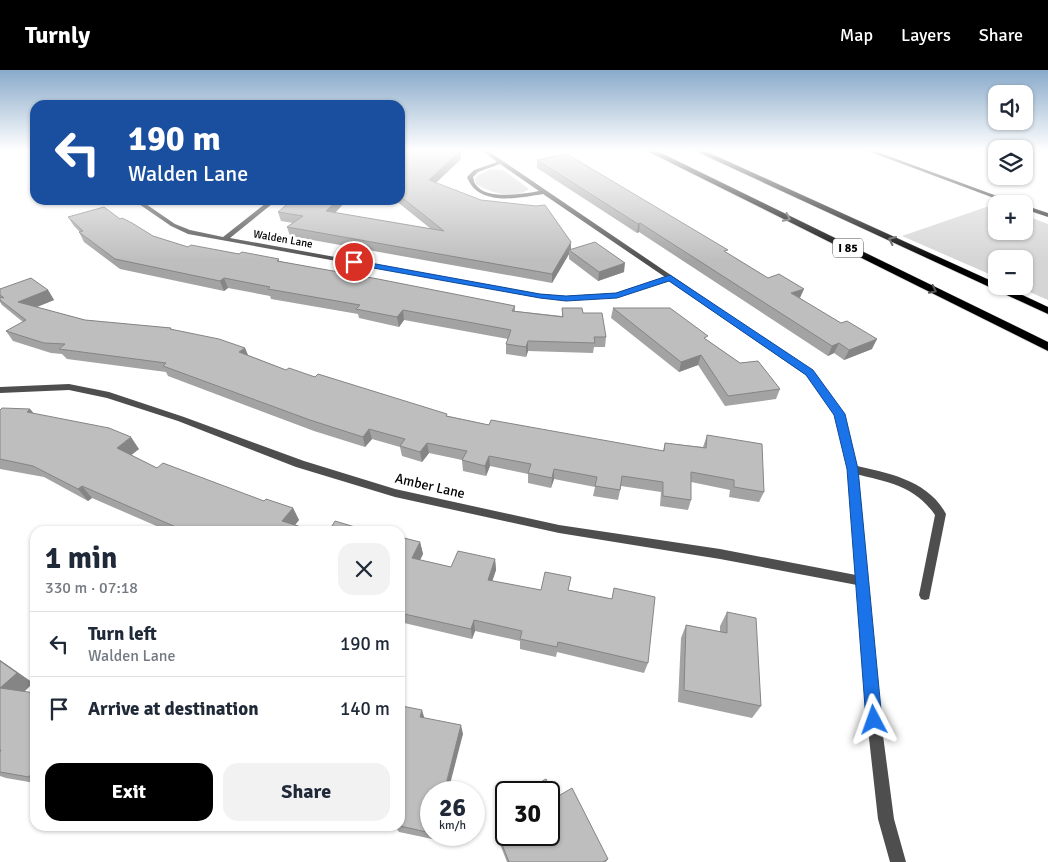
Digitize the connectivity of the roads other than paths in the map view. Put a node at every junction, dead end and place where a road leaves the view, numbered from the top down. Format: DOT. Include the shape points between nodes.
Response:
graph roads {
  1 [pos="473,187"];
  2 [pos="537,187"];
  3 [pos="724,187"];
  4 [pos="778,187"];
  5 [pos="969,187"];
  6 [pos="544,192"];
  7 [pos="991,195"];
  8 [pos="143,205"];
  9 [pos="268,205"];
  10 [pos="1033,209"];
  11 [pos="1048,215"];
  12 [pos="224,239"];
  13 [pos="670,278"];
  14 [pos="1048,311"];
  15 [pos="1048,347"];
  16 [pos="0,390"];
  17 [pos="853,469"];
  18 [pos="863,582"];
  19 [pos="925,594"];
  20 [pos="898,862"];
  1 -- 6 [label="street" via="485,194 502,196"];
  2 -- 6 [label="street"];
  3 -- 15 [label="highway, I 85, one-way"];
  14 -- 4 [label="highway, I 85, one-way"];
  5 -- 7 [label="main road"];
  6 -- 13 [label="street"];
  8 -- 12 [label="street, Walden Lane" via="173,226"];
  9 -- 12 [label="street"];
  10 -- 11 [label="main road"];
  12 -- 13 [label="street, Walden Lane" via="540,296 617,295"];
  13 -- 17 [label="street" via="809,372 840,414"];
  16 -- 18 [label="street, Amber Lane" via="70,387 109,395 300,464 394,493 559,529 720,554"];
  17 -- 18 [label="street"];
  17 -- 19 [label="street" via="916,488 934,502 941,514"];
  18 -- 20 [label="street" via="886,819"];
}
